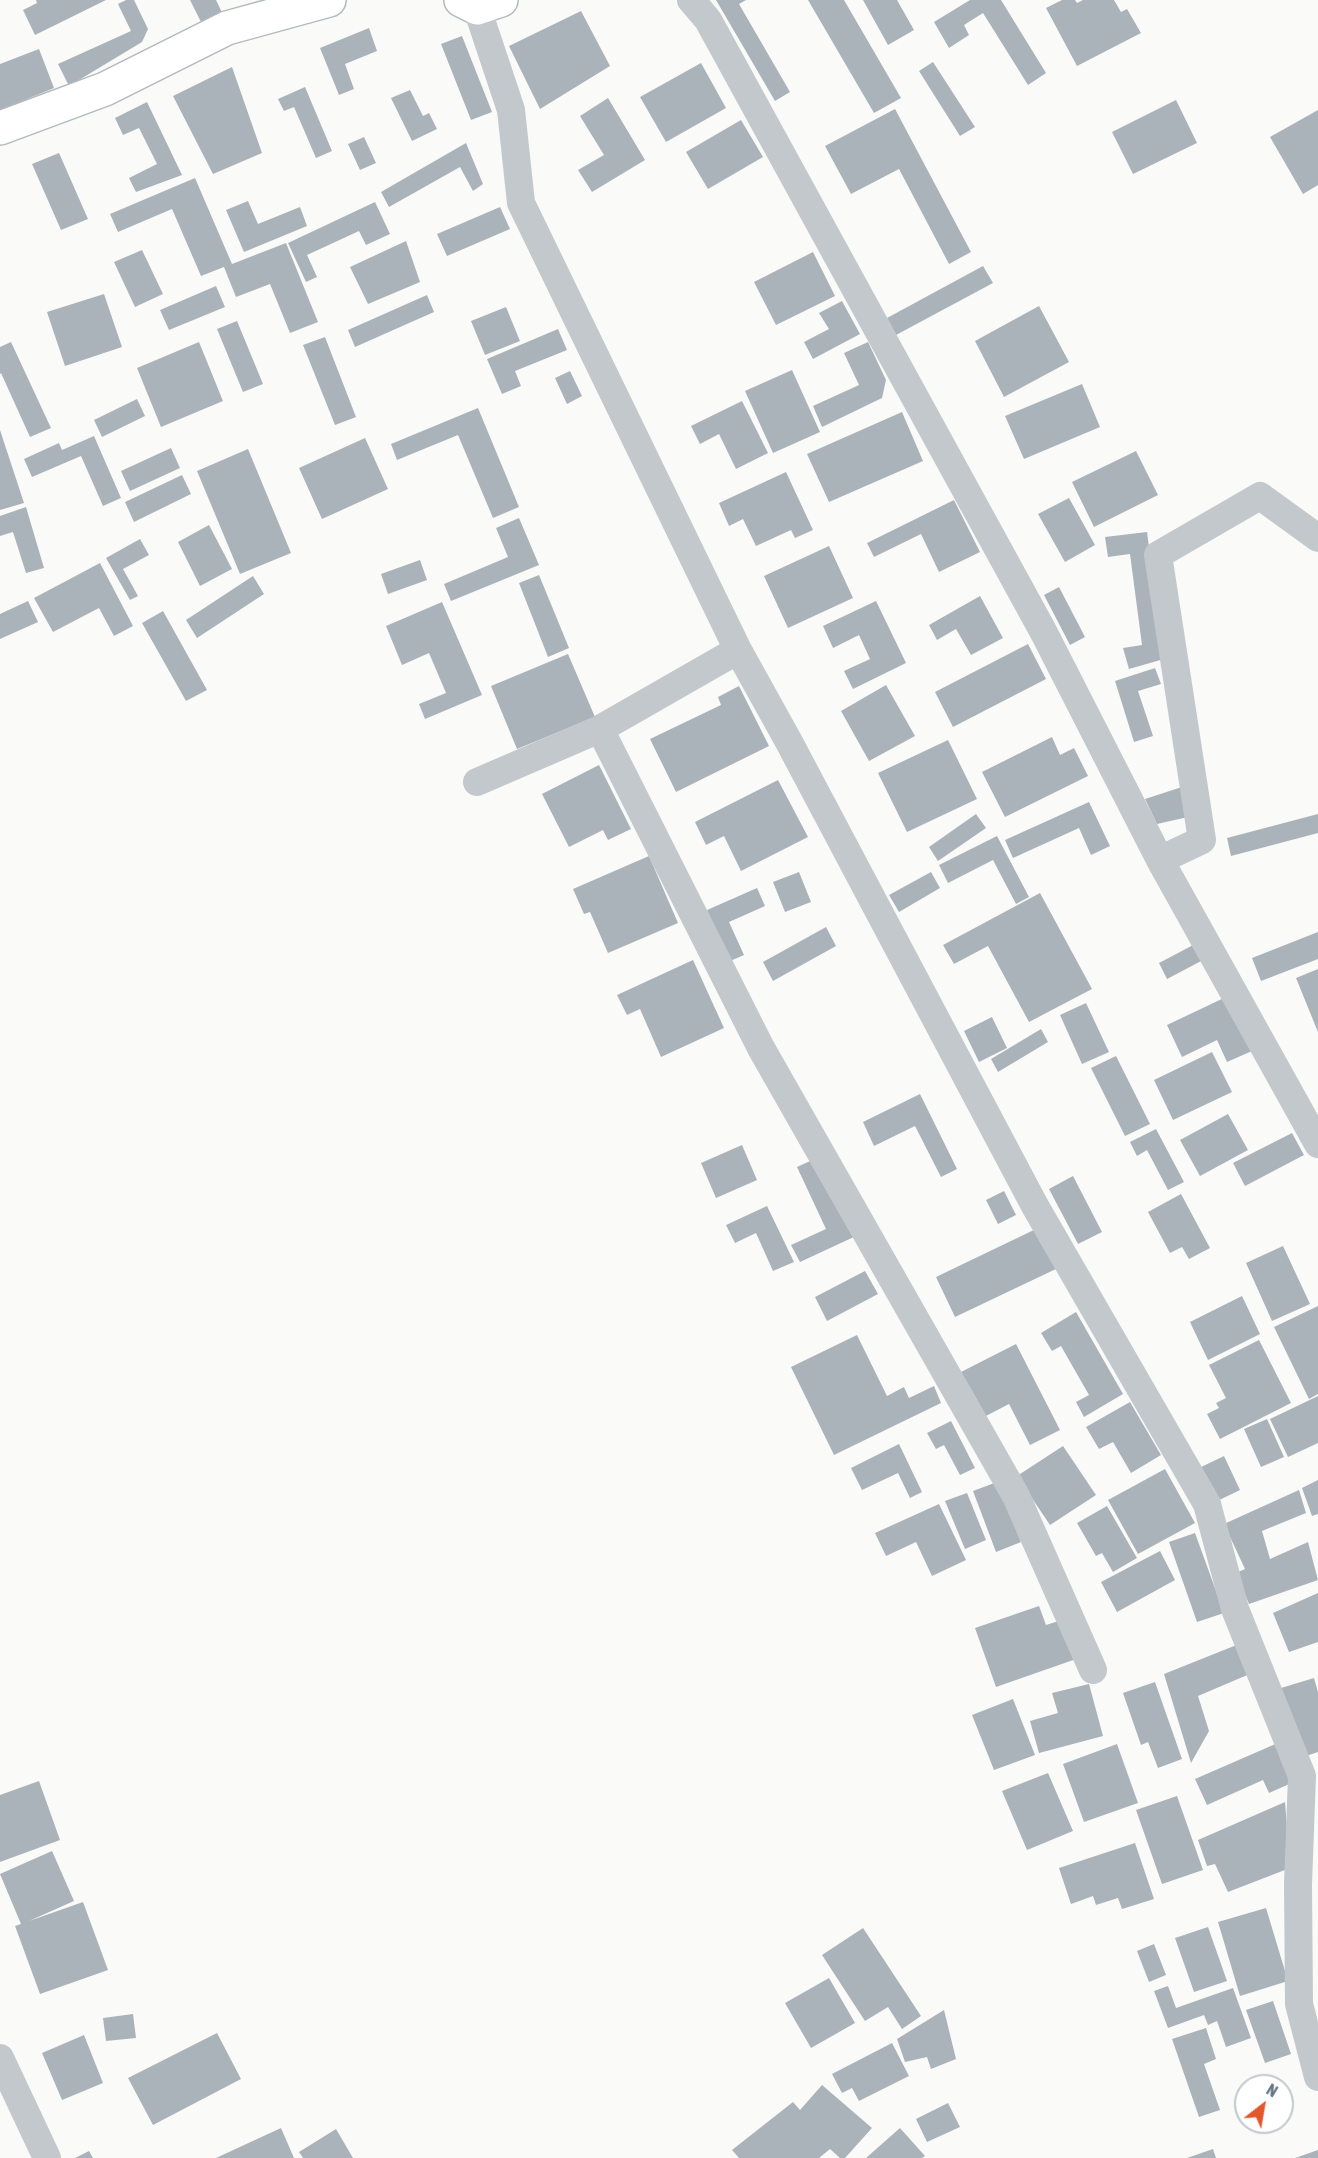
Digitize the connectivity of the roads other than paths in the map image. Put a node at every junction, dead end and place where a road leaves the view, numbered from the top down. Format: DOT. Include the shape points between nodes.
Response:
graph roads {
  1 [pos="329,0"];
  2 [pos="691,0"];
  3 [pos="480,3"];
  4 [pos="0,128"];
  5 [pos="1318,538"];
  6 [pos="738,650"];
  7 [pos="600,729"];
  8 [pos="477,782"];
  9 [pos="1160,860"];
  10 [pos="1318,1144"];
  11 [pos="1093,1670"];
  12 [pos="0,2058"];
  13 [pos="1318,2077"];
  14 [pos="47,2158"];
  1 -- 4 [label="main road" via="227,28 105,89"];
  2 -- 9 [label="street" via="708,21 1038,620"];
  3 -- 6 [label="street" via="511,110 521,203"];
  5 -- 9 [label="street" via="1260,496 1158,555 1202,840"];
  6 -- 7 [label="street"];
  6 -- 13 [label="street" via="1035,1206 1207,1504 1235,1609 1302,1776 1299,2004"];
  7 -- 8 [label="street"];
  7 -- 11 [label="street" via="761,1048 1016,1496"];
  9 -- 10 [label="street"];
  12 -- 14 [label="street"];
}
